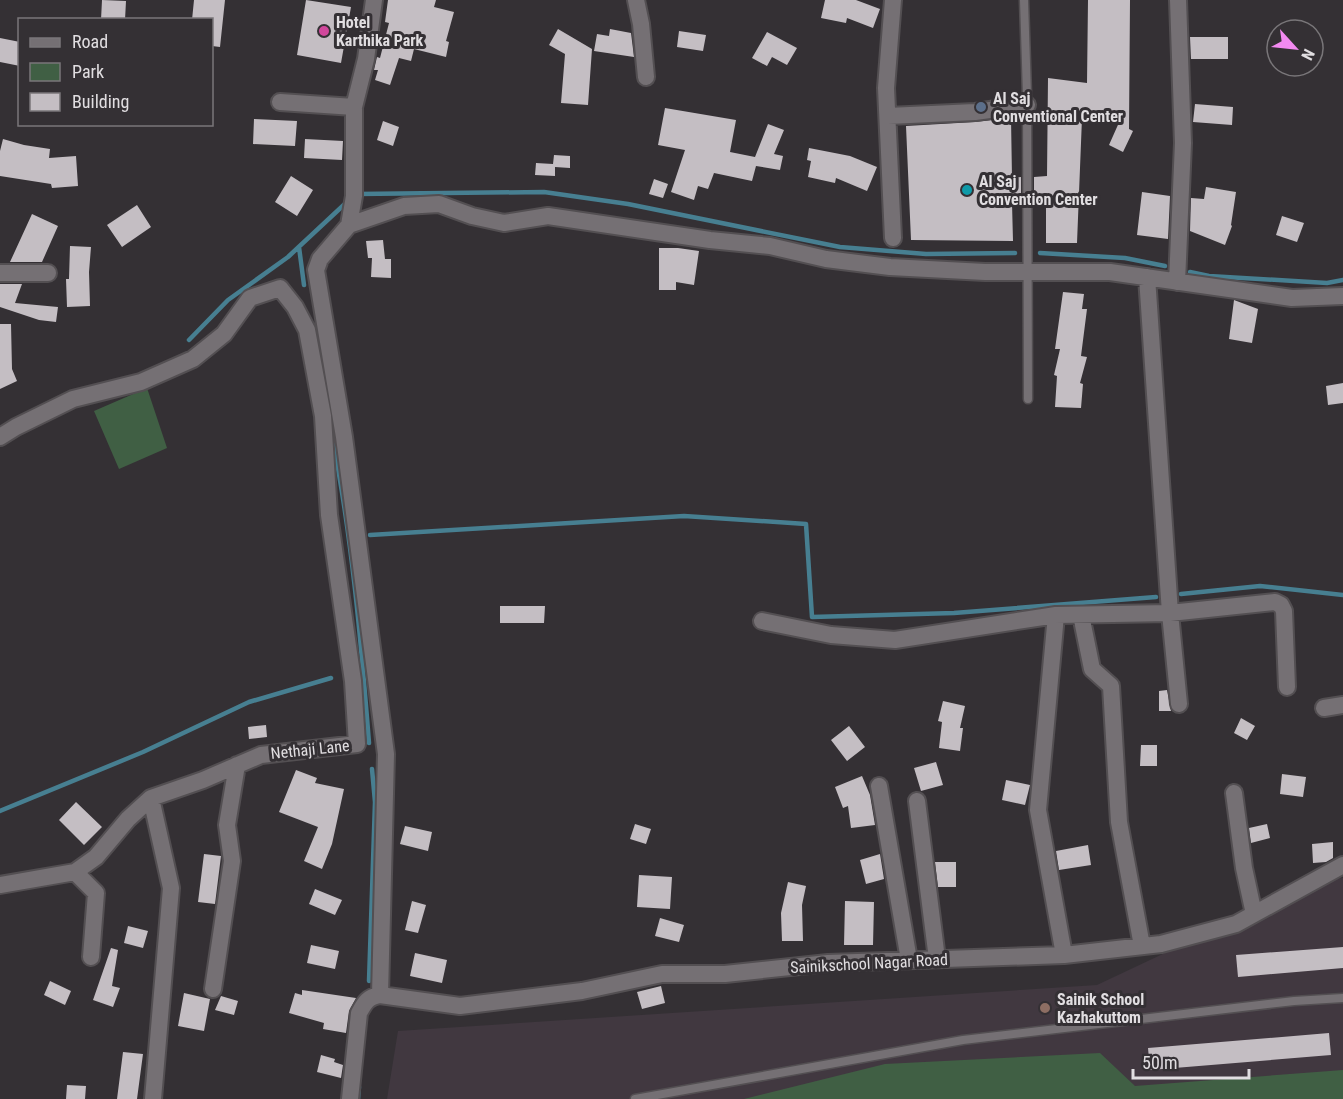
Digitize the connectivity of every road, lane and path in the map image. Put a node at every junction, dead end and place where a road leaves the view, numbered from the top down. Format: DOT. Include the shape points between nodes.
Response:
graph roads {
  1 [pos="374,0"];
  2 [pos="636,0"];
  3 [pos="893,0"];
  4 [pos="1024,0"];
  5 [pos="1178,0"];
  6 [pos="646,77"];
  7 [pos="280,102"];
  8 [pos="1027,105"];
  9 [pos="354,107"];
  10 [pos="888,116"];
  11 [pos="349,225"];
  12 [pos="893,238"];
  13 [pos="1027,272"];
  14 [pos="0,273"];
  15 [pos="48,273"];
  16 [pos="1147,277"];
  17 [pos="1177,282"];
  18 [pos="1343,297"];
  19 [pos="1028,399"];
  20 [pos="0,437"];
  21 [pos="1170,613"];
  22 [pos="1056,615"];
  23 [pos="1081,615"];
  24 [pos="762,621"];
  25 [pos="1287,687"];
  26 [pos="1179,704"];
  27 [pos="1343,705"];
  28 [pos="1324,708"];
  29 [pos="237,765"];
  30 [pos="879,786"];
  31 [pos="1234,793"];
  32 [pos="151,798"];
  33 [pos="917,801"];
  34 [pos="1343,865"];
  35 [pos="75,872"];
  36 [pos="0,885"];
  37 [pos="1254,914"];
  38 [pos="1142,946"];
  39 [pos="1064,955"];
  40 [pos="91,957"];
  41 [pos="938,959"];
  42 [pos="909,960"];
  43 [pos="213,989"];
  44 [pos="380,995"];
  45 [pos="1343,998"];
  46 [pos="153,1099"];
  47 [pos="350,1099"];
  48 [pos="635,1099"];
  1 -- 9 [label="street"];
  2 -- 6 [label="street"];
  3 -- 10 [label="street" via="887,65"];
  4 -- 8 [label="lane"];
  5 -- 17 [label="street" via="1183,143"];
  7 -- 9 [label="street"];
  8 -- 10 [label="street"];
  8 -- 13 [label="lane"];
  9 -- 11 [label="street" via="354,196"];
  10 -- 12 [label="street"];
  11 -- 13 [label="street" via="405,206 439,204 504,223 548,216 770,246 890,267"];
  11 -- 44 [label="street" via="320,259 316,270 344,437 386,754"];
  13 -- 16 [label="street" via="1110,272"];
  13 -- 19 [label="lane"];
  14 -- 15 [label="street"];
  16 -- 17 [label="street"];
  16 -- 21 [label="street"];
  17 -- 18 [label="street" via="1292,298"];
  20 -- 29 [label="street, Nethaji Lane" via="73,399 141,382 193,359 224,334 250,298 280,288 295,307 307,330 323,416 329,515 353,681 357,744 261,754"];
  21 -- 23 [label="street"];
  21 -- 25 [label="street" via="1265,602 1281,605"];
  21 -- 26 [label="street"];
  22 -- 23 [label="street"];
  22 -- 24 [label="street" via="895,640 831,635"];
  22 -- 39 [label="street" via="1038,810"];
  23 -- 38 [label="street" via="1092,669 1111,686 1119,822"];
  27 -- 28 [label="street"];
  29 -- 32 [label="street, Nethaji Lane"];
  29 -- 43 [label="street" via="227,825 232,861"];
  30 -- 42 [label="street"];
  31 -- 37 [label="street"];
  32 -- 35 [label="street, Nethaji Lane" via="96,857"];
  32 -- 46 [label="street" via="171,888"];
  33 -- 41 [label="street"];
  34 -- 37 [label="street, Sainikschool Nagar Road"];
  35 -- 36 [label="street, Nethaji Lane"];
  35 -- 40 [label="street" via="96,893"];
  37 -- 38 [label="street, Sainikschool Nagar Road" via="1236,924"];
  38 -- 39 [label="street, Sainikschool Nagar Road"];
  39 -- 41 [label="street, Sainikschool Nagar Road"];
  41 -- 42 [label="street, Sainikschool Nagar Road"];
  42 -- 44 [label="street, Sainikschool Nagar Road" via="828,963 725,974 662,974 582,991 460,1006"];
  44 -- 47 [label="street" via="371,997 359,1013"];
  45 -- 48 [label="lane" via="963,1040"];
}
